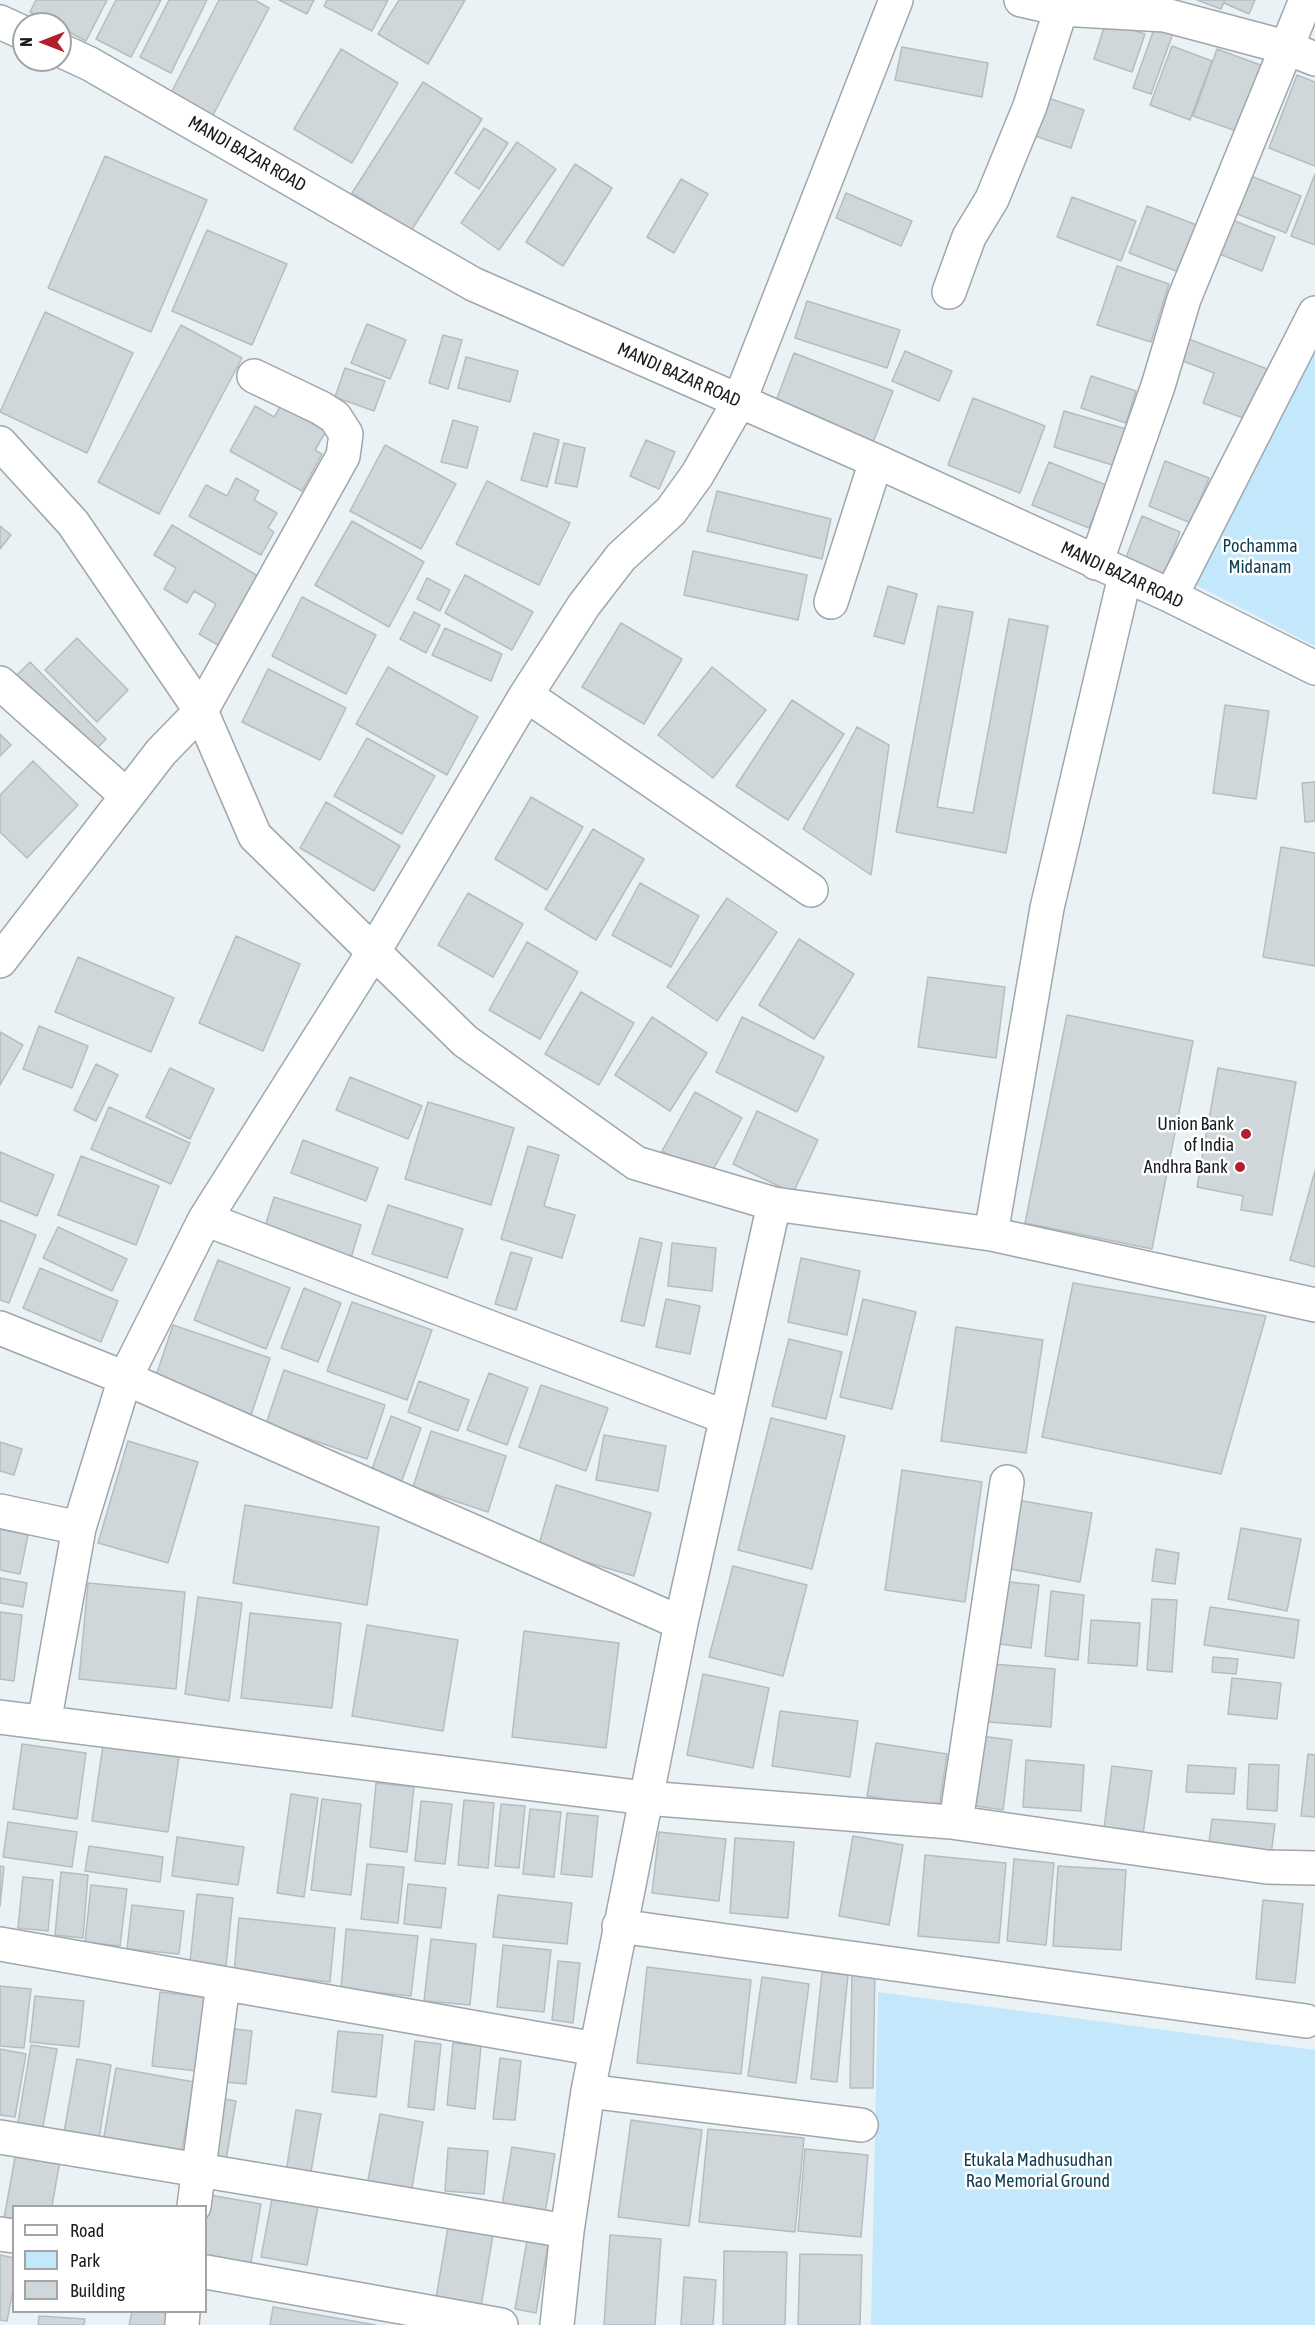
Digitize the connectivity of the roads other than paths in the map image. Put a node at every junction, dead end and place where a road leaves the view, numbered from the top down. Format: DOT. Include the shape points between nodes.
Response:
graph roads {
  1 [pos="896,0"];
  2 [pos="1021,0"];
  3 [pos="1306,0"];
  4 [pos="1167,8"];
  5 [pos="1061,9"];
  6 [pos="1285,47"];
  7 [pos="72,56"];
  8 [pos="1315,59"];
  9 [pos="949,292"];
  10 [pos="1315,313"];
  11 [pos="254,376"];
  12 [pos="739,402"];
  13 [pos="0,443"];
  14 [pos="876,461"];
  15 [pos="1110,569"];
  16 [pos="1171,596"];
  17 [pos="831,602"];
  18 [pos="1315,668"];
  19 [pos="0,683"];
  20 [pos="526,695"];
  21 [pos="201,711"];
  22 [pos="128,796"];
  23 [pos="811,890"];
  24 [pos="374,951"];
  25 [pos="0,961"];
  26 [pos="774,1204"];
  27 [pos="205,1219"];
  28 [pos="991,1234"];
  29 [pos="1315,1305"];
  30 [pos="0,1328"];
  31 [pos="125,1378"];
  32 [pos="725,1417"];
  33 [pos="1007,1482"];
  34 [pos="0,1510"];
  35 [pos="79,1528"];
  36 [pos="681,1623"];
  37 [pos="0,1717"];
  38 [pos="44,1723"];
  39 [pos="645,1798"];
  40 [pos="956,1822"];
  41 [pos="1315,1868"];
  42 [pos="620,1926"];
  43 [pos="0,1944"];
  44 [pos="223,1984"];
  45 [pos="1306,2022"];
  46 [pos="596,2049"];
  47 [pos="588,2091"];
  48 [pos="861,2125"];
  49 [pos="0,2137"];
  50 [pos="198,2169"];
  51 [pos="194,2205"];
  52 [pos="567,2231"];
  53 [pos="207,2272"];
  54 [pos="501,2325"];
  55 [pos="557,2325"];
  1 -- 12 [label="street"];
  2 -- 5 [label="street"];
  3 -- 6 [label="street"];
  4 -- 5 [label="street"];
  4 -- 6 [label="street"];
  5 -- 9 [label="street" via="1030,106 992,198 969,237"];
  6 -- 8 [label="street"];
  6 -- 15 [label="street" via="1184,299"];
  7 -- 12 [label="street, MANDI BAZAR ROAD" via="473,284"];
  10 -- 16 [label="street"];
  11 -- 21 [label="street" via="335,417 346,434 343,456"];
  12 -- 14 [label="street, MANDI BAZAR ROAD"];
  12 -- 20 [label="street" via="697,475 671,511 615,565"];
  13 -- 21 [label="street" via="73,523"];
  14 -- 15 [label="street, MANDI BAZAR ROAD"];
  14 -- 17 [label="street"];
  15 -- 16 [label="street, MANDI BAZAR ROAD"];
  15 -- 28 [label="street"];
  16 -- 18 [label="street, MANDI BAZAR ROAD"];
  19 -- 22 [label="street"];
  20 -- 23 [label="street"];
  20 -- 24 [label="street"];
  21 -- 22 [label="street" via="161,752"];
  21 -- 24 [label="street" via="255,836"];
  22 -- 25 [label="street"];
  24 -- 26 [label="street" via="465,1041 636,1162"];
  24 -- 27 [label="street"];
  26 -- 28 [label="street"];
  26 -- 32 [label="street"];
  27 -- 31 [label="street"];
  27 -- 32 [label="street"];
  28 -- 29 [label="street"];
  30 -- 31 [label="street"];
  31 -- 35 [label="street"];
  31 -- 36 [label="street"];
  32 -- 36 [label="street"];
  33 -- 40 [label="street"];
  34 -- 35 [label="street"];
  35 -- 38 [label="street"];
  36 -- 39 [label="street"];
  37 -- 38 [label="street"];
  38 -- 39 [label="street"];
  39 -- 40 [label="street"];
  39 -- 42 [label="street"];
  40 -- 41 [label="street" via="1267,1867"];
  42 -- 45 [label="street"];
  42 -- 46 [label="street"];
  43 -- 44 [label="street"];
  44 -- 46 [label="street"];
  44 -- 50 [label="street"];
  46 -- 47 [label="street"];
  47 -- 48 [label="street"];
  47 -- 52 [label="street"];
  49 -- 50 [label="street"];
  50 -- 51 [label="street"];
  50 -- 52 [label="street"];
  52 -- 55 [label="street"];
  53 -- 54 [label="street"];
}
